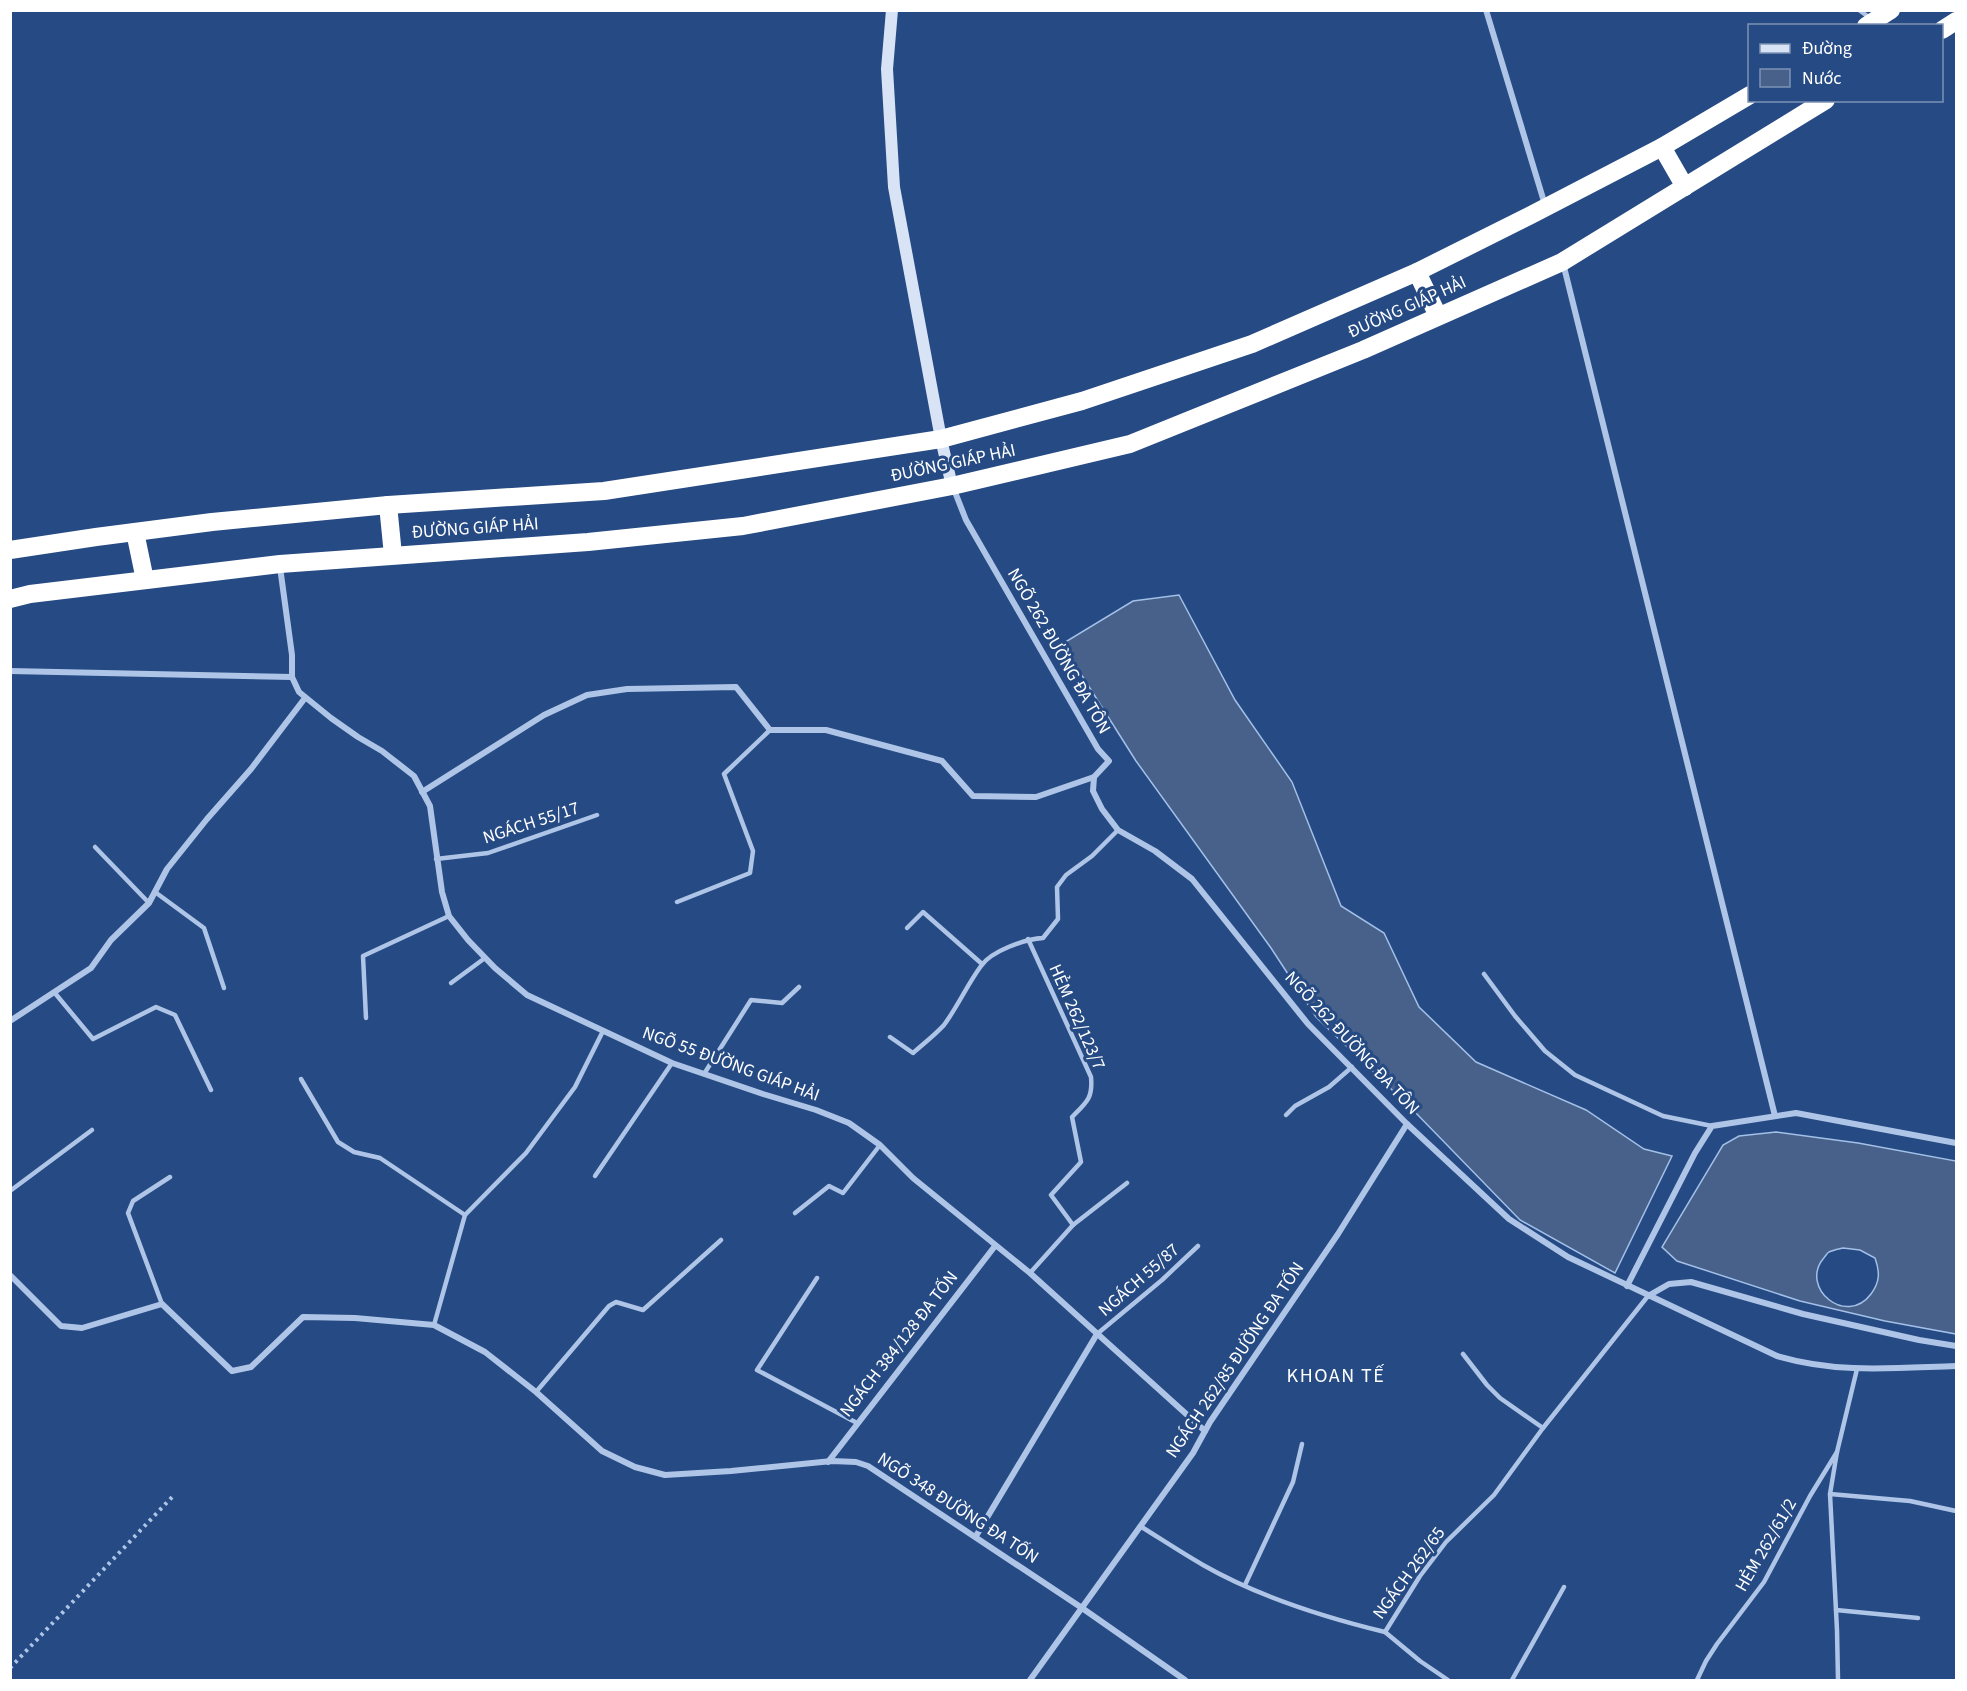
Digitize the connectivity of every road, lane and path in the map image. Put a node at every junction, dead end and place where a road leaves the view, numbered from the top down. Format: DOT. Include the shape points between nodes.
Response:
graph roads {
  1 [pos="891,10"];
  2 [pos="1486,10"];
  3 [pos="1859,10"];
  4 [pos="1891,10"];
  5 [pos="1956,21"];
  6 [pos="1870,23"];
  7 [pos="1943,29"];
  8 [pos="1748,96"];
  9 [pos="1823,102"];
  10 [pos="1662,147"];
  11 [pos="1684,187"];
  12 [pos="1545,207"];
  13 [pos="1562,262"];
  14 [pos="1417,272"];
  15 [pos="1438,316"];
  16 [pos="941,439"];
  17 [pos="952,486"];
  18 [pos="388,505"];
  19 [pos="135,532"];
  20 [pos="10,550"];
  21 [pos="393,555"];
  22 [pos="280,564"];
  23 [pos="145,580"];
  24 [pos="10,599"];
  25 [pos="10,671"];
  26 [pos="292,677"];
  27 [pos="305,698"];
  28 [pos="770,730"];
  29 [pos="1094,777"];
  30 [pos="422,792"];
  31 [pos="597,815"];
  32 [pos="1118,830"];
  33 [pos="95,848"];
  34 [pos="436,860"];
  35 [pos="155,892"];
  36 [pos="677,902"];
  37 [pos="149,903"];
  38 [pos="449,916"];
  39 [pos="907,928"];
  40 [pos="1028,939"];
  41 [pos="485,958"];
  42 [pos="982,964"];
  43 [pos="1484,974"];
  44 [pos="451,983"];
  45 [pos="799,987"];
  46 [pos="224,988"];
  47 [pos="54,992"];
  48 [pos="366,1018"];
  49 [pos="10,1021"];
  50 [pos="603,1030"];
  51 [pos="890,1037"];
  52 [pos="672,1063"];
  53 [pos="1352,1067"];
  54 [pos="704,1074"];
  55 [pos="301,1079"];
  56 [pos="211,1090"];
  57 [pos="1286,1115"];
  58 [pos="1775,1116"];
  59 [pos="1407,1124"];
  60 [pos="1712,1126"];
  61 [pos="92,1130"];
  62 [pos="1956,1143"];
  63 [pos="880,1145"];
  64 [pos="594,1176"];
  65 [pos="170,1177"];
  66 [pos="1127,1183"];
  67 [pos="10,1191"];
  68 [pos="795,1213"];
  69 [pos="465,1215"];
  70 [pos="1073,1225"];
  71 [pos="721,1240"];
  72 [pos="995,1246"];
  73 [pos="1198,1246"];
  74 [pos="1030,1273"];
  75 [pos="10,1275"];
  76 [pos="818,1278"];
  77 [pos="1627,1286"];
  78 [pos="1648,1296"];
  79 [pos="162,1304"];
  80 [pos="434,1325"];
  81 [pos="1097,1334"];
  82 [pos="1956,1346"];
  83 [pos="1462,1354"];
  84 [pos="1956,1366"];
  85 [pos="1857,1369"];
  86 [pos="536,1392"];
  87 [pos="856,1423"];
  88 [pos="1543,1428"];
  89 [pos="1205,1431"];
  90 [pos="1302,1444"];
  91 [pos="1837,1452"];
  92 [pos="828,1462"];
  93 [pos="1830,1494"];
  94 [pos="174,1495"];
  95 [pos="1956,1511"];
  96 [pos="1140,1526"];
  97 [pos="976,1536"];
  98 [pos="1245,1585"];
  99 [pos="1564,1587"];
  100 [pos="1082,1608"];
  101 [pos="1836,1610"];
  102 [pos="1918,1617"];
  103 [pos="1385,1632"];
  104 [pos="10,1668"];
  105 [pos="1030,1680"];
  106 [pos="1185,1680"];
  107 [pos="1448,1680"];
  108 [pos="1512,1680"];
  109 [pos="1697,1680"];
  110 [pos="1838,1680"];
  1 -- 16 [label="street" via="887,69 894,188"];
  2 -- 12 [label="street"];
  3 -- 6 [label="lane"];
  4 -- 6 [label="highway"];
  5 -- 7 [label="highway"];
  8 -- 10 [label="highway, ĐƯỜNG GIÁP HẢI"];
  9 -- 11 [label="highway, ĐƯỜNG GIÁP HẢI"];
  10 -- 11 [label="highway"];
  10 -- 12 [label="highway, ĐƯỜNG GIÁP HẢI"];
  11 -- 13 [label="highway, ĐƯỜNG GIÁP HẢI"];
  12 -- 14 [label="highway, ĐƯỜNG GIÁP HẢI"];
  13 -- 15 [label="highway, ĐƯỜNG GIÁP HẢI"];
  13 -- 58 [label="street"];
  14 -- 15 [label="highway"];
  14 -- 16 [label="highway, ĐƯỜNG GIÁP HẢI" via="1252,344 1082,401"];
  15 -- 17 [label="highway, ĐƯỜNG GIÁP HẢI" via="1130,444"];
  16 -- 17 [label="street"];
  16 -- 18 [label="highway, ĐƯỜNG GIÁP HẢI" via="604,491"];
  17 -- 21 [label="highway, ĐƯỜNG GIÁP HẢI" via="743,526 588,542"];
  17 -- 29 [label="street, NGÕ 262 ĐƯỜNG ĐA TÔN" via="966,520 1098,749 1109,761"];
  18 -- 19 [label="highway, ĐƯỜNG GIÁP HẢI"];
  18 -- 21 [label="highway"];
  19 -- 20 [label="highway, ĐƯỜNG GIÁP HẢI"];
  19 -- 23 [label="highway"];
  21 -- 22 [label="highway, ĐƯỜNG GIÁP HẢI"];
  22 -- 23 [label="highway, ĐƯỜNG GIÁP HẢI"];
  22 -- 26 [label="street, NGÕ 55 ĐƯỜNG GIÁP HẢI"];
  23 -- 24 [label="highway, ĐƯỜNG GIÁP HẢI"];
  25 -- 26 [label="street"];
  26 -- 27 [label="street, NGÕ 55 ĐƯỜNG GIÁP HẢI"];
  27 -- 30 [label="street, NGÕ 55 ĐƯỜNG GIÁP HẢI" via="414,776"];
  27 -- 35 [label="street" via="167,869"];
  28 -- 29 [label="street" via="826,730 942,761 973,796 1036,797"];
  28 -- 30 [label="street" via="736,687 627,689 587,695 544,715"];
  28 -- 36 [label="lane" via="723,774 753,851 750,873"];
  29 -- 32 [label="street, NGÕ 262 ĐƯỜNG ĐA TÔN" via="1093,791"];
  30 -- 34 [label="street, NGÕ 55 ĐƯỜNG GIÁP HẢI" via="430,806"];
  31 -- 34 [label="lane, NGÁCH 55/17" via="488,854"];
  32 -- 40 [label="lane" via="1066,875 1057,886 1058,919 1043,938"];
  32 -- 53 [label="street, NGÕ 262 ĐƯỜNG ĐA TÔN" via="1192,879 1308,1024"];
  33 -- 37 [label="lane"];
  34 -- 38 [label="street, NGÕ 55 ĐƯỜNG GIÁP HẢI"];
  35 -- 37 [label="street"];
  35 -- 46 [label="lane" via="204,928"];
  37 -- 47 [label="street" via="111,940 91,968"];
  38 -- 41 [label="street, NGÕ 55 ĐƯỜNG GIÁP HẢI"];
  38 -- 48 [label="lane" via="363,956"];
  39 -- 42 [label="lane" via="923,912"];
  40 -- 42 [label="lane"];
  40 -- 70 [label="lane, HẺM 262/123/7" via="1091,1077 1088,1101 1072,1117 1081,1162 1051,1195"];
  41 -- 44 [label="lane"];
  41 -- 50 [label="street, NGÕ 55 ĐƯỜNG GIÁP HẢI" via="527,994"];
  42 -- 51 [label="lane" via="942,1026 913,1053"];
  43 -- 60 [label="lane" via="1545,1051 1575,1075 1663,1116"];
  45 -- 54 [label="lane" via="782,1003 751,1000"];
  47 -- 49 [label="street"];
  47 -- 56 [label="lane" via="93,1039 156,1007 175,1015"];
  50 -- 52 [label="street, NGÕ 55 ĐƯỜNG GIÁP HẢI"];
  50 -- 69 [label="lane" via="575,1087 547,1125 526,1153"];
  52 -- 54 [label="street, NGÕ 55 ĐƯỜNG GIÁP HẢI"];
  52 -- 64 [label="lane"];
  53 -- 57 [label="lane"];
  53 -- 59 [label="street, NGÕ 262 ĐƯỜNG ĐA TÔN"];
  54 -- 63 [label="street, NGÕ 55 ĐƯỜNG GIÁP HẢI" via="849,1123"];
  55 -- 69 [label="lane" via="339,1142 354,1152 380,1158"];
  58 -- 60 [label="street"];
  58 -- 62 [label="street" via="1796,1113"];
  59 -- 77 [label="street, NGÕ 262 ĐƯỜNG ĐA TÔN" via="1509,1218 1568,1257"];
  59 -- 89 [label="street, NGÁCH 262/85 ĐƯỜNG ĐA TỐN"];
  60 -- 77 [label="street"];
  61 -- 67 [label="lane"];
  63 -- 68 [label="lane" via="843,1192 829,1186"];
  63 -- 72 [label="street, NGÕ 55 ĐƯỜNG GIÁP HẢI" via="913,1178"];
  65 -- 79 [label="lane" via="133,1201 128,1213"];
  66 -- 70 [label="lane"];
  69 -- 80 [label="lane"];
  70 -- 74 [label="lane"];
  71 -- 86 [label="lane" via="643,1310 616,1302 609,1306"];
  72 -- 74 [label="street, NGÕ 55 ĐƯỜNG GIÁP HẢI"];
  72 -- 87 [label="street, NGÁCH 384/128 ĐA TỐN"];
  73 -- 81 [label="lane, NGÁCH 55/87"];
  74 -- 81 [label="street, NGÕ 55 ĐƯỜNG GIÁP HẢI"];
  75 -- 79 [label="street" via="61,1326 82,1328"];
  76 -- 87 [label="lane" via="757,1370"];
  77 -- 78 [label="street, NGÕ 262 ĐƯỜNG ĐA TÔN"];
  78 -- 82 [label="street" via="1669,1284 1691,1282 1803,1314"];
  78 -- 85 [label="street, NGÕ 262 ĐƯỜNG ĐA TÔN" via="1777,1356 1803,1364"];
  78 -- 88 [label="lane, NGÁCH 262/65"];
  79 -- 80 [label="street, NGÕ 348 ĐƯỜNG ĐA TỐN" via="232,1371 251,1367 303,1317"];
  80 -- 86 [label="street, NGÕ 348 ĐƯỜNG ĐA TỐN" via="485,1352"];
  81 -- 89 [label="street, NGÕ 55 ĐƯỜNG GIÁP HẢI"];
  81 -- 97 [label="street"];
  83 -- 88 [label="lane" via="1500,1398"];
  84 -- 85 [label="street, NGÕ 262 ĐƯỜNG ĐA TÔN"];
  85 -- 91 [label="lane"];
  86 -- 92 [label="street, NGÕ 348 ĐƯỜNG ĐA TỐN" via="602,1451 634,1467 664,1475"];
  87 -- 92 [label="street, NGÁCH 384/128 ĐA TỐN"];
  88 -- 103 [label="lane, NGÁCH 262/65" via="1494,1495 1460,1526 1420,1576"];
  89 -- 96 [label="street, NGÁCH 262/85 ĐƯỜNG ĐA TỐN"];
  90 -- 98 [label="lane" via="1293,1482"];
  91 -- 93 [label="lane"];
  91 -- 109 [label="lane, HẺM 262/61/2" via="1764,1582 1711,1652"];
  92 -- 97 [label="street, NGÕ 348 ĐƯỜNG ĐA TỐN" via="868,1466"];
  93 -- 95 [label="lane" via="1910,1501"];
  93 -- 101 [label="lane"];
  94 -- 104 [label="path"];
  96 -- 98 [label="lane, NGÁCH 262/65" via="1204,1566"];
  96 -- 100 [label="street, NGÁCH 262/85 ĐƯỜNG ĐA TỐN"];
  97 -- 100 [label="street, NGÕ 348 ĐƯỜNG ĐA TỐN"];
  98 -- 103 [label="lane, NGÁCH 262/65" via="1330,1618"];
  99 -- 108 [label="lane"];
  100 -- 105 [label="street, NGÁCH 262/85 ĐƯỜNG ĐA TỐN"];
  100 -- 106 [label="street, NGÕ 348 ĐƯỜNG ĐA TỐN"];
  101 -- 102 [label="lane"];
  101 -- 110 [label="lane"];
  103 -- 107 [label="lane"];
}
